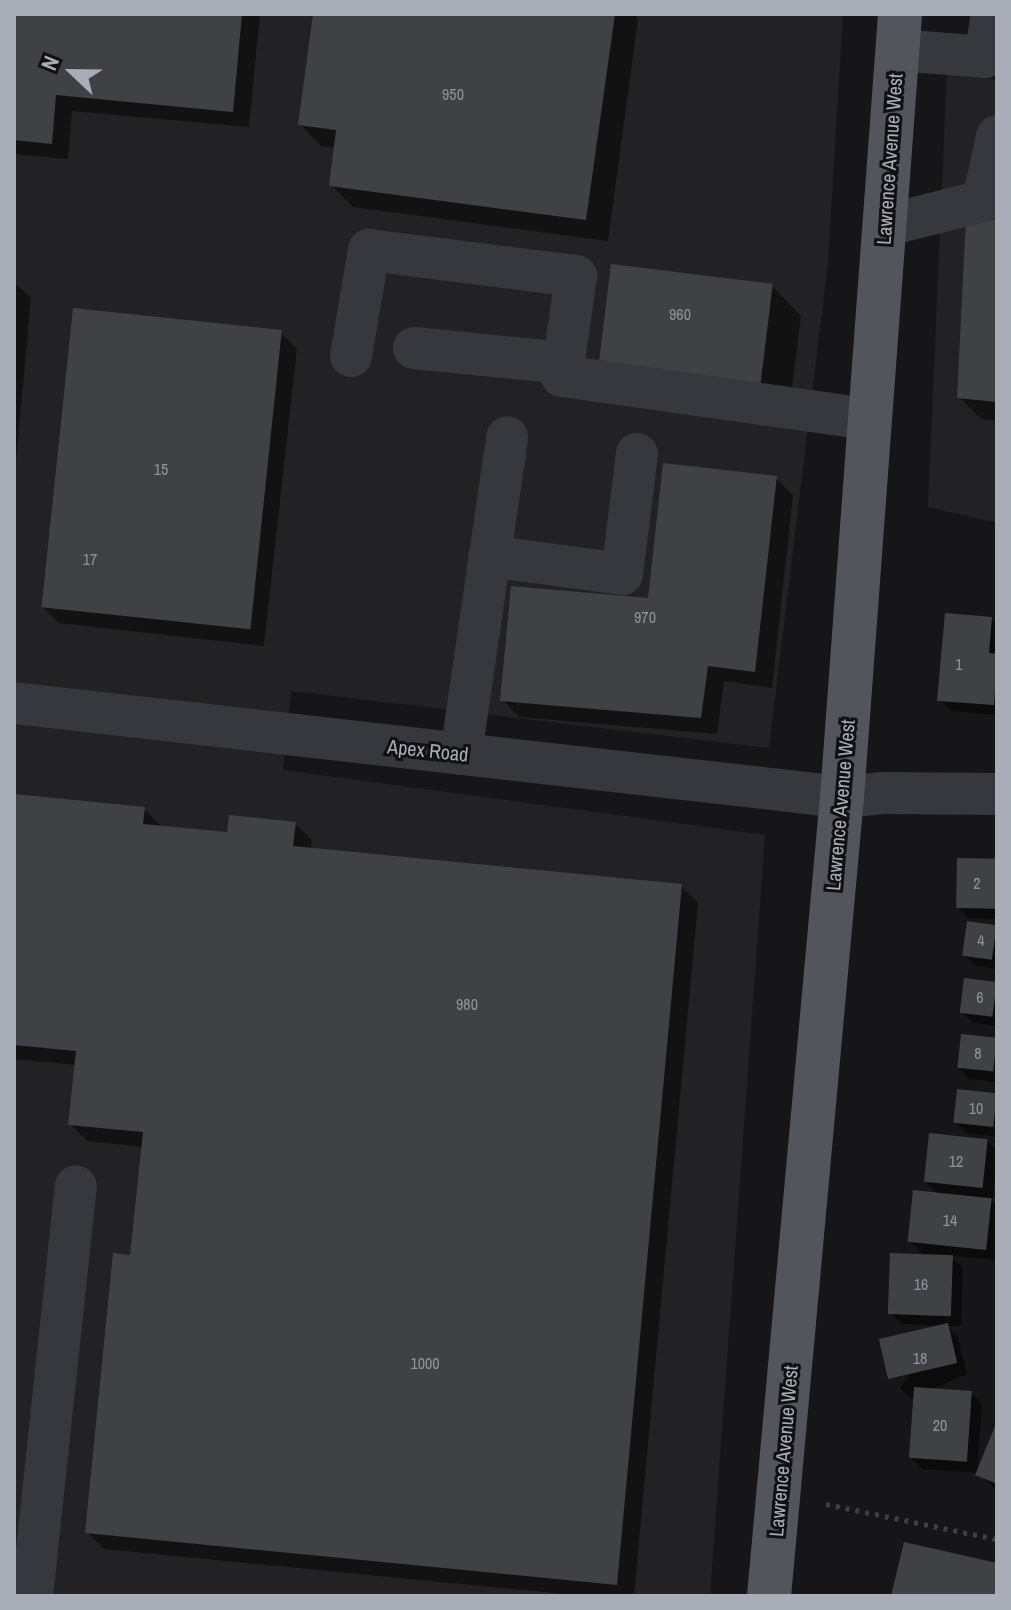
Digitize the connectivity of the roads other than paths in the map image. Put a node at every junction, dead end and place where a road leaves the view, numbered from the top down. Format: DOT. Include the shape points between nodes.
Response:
graph roads {
  1 [pos="992,14"];
  2 [pos="899,32"];
  3 [pos="997,136"];
  4 [pos="884,226"];
  5 [pos="414,348"];
  6 [pos="351,356"];
  7 [pos="564,363"];
  8 [pos="868,419"];
  9 [pos="507,437"];
  10 [pos="637,454"];
  11 [pos="489,556"];
  12 [pos="14,703"];
  13 [pos="461,754"];
  14 [pos="997,794"];
  15 [pos="842,797"];
  16 [pos="76,1186"];
  17 [pos="32,1596"];
  18 [pos="769,1596"];
  1 -- 2 [label="street" via="985,57"];
  2 -- 4 [label="main road, Lawrence Avenue West"];
  3 -- 4 [label="street" via="983,201"];
  4 -- 8 [label="main road, Lawrence Avenue West"];
  5 -- 7 [label="street"];
  6 -- 7 [label="street" via="369,250 576,276"];
  7 -- 8 [label="street" via="562,376"];
  8 -- 15 [label="main road, Lawrence Avenue West"];
  9 -- 11 [label="street"];
  10 -- 11 [label="street" via="622,574"];
  11 -- 13 [label="street"];
  12 -- 13 [label="street, Apex Road"];
  13 -- 15 [label="street, Apex Road"];
  14 -- 15 [label="street, Apex Road"];
  15 -- 18 [label="main road, Lawrence Avenue West"];
  16 -- 17 [label="street"];
}
